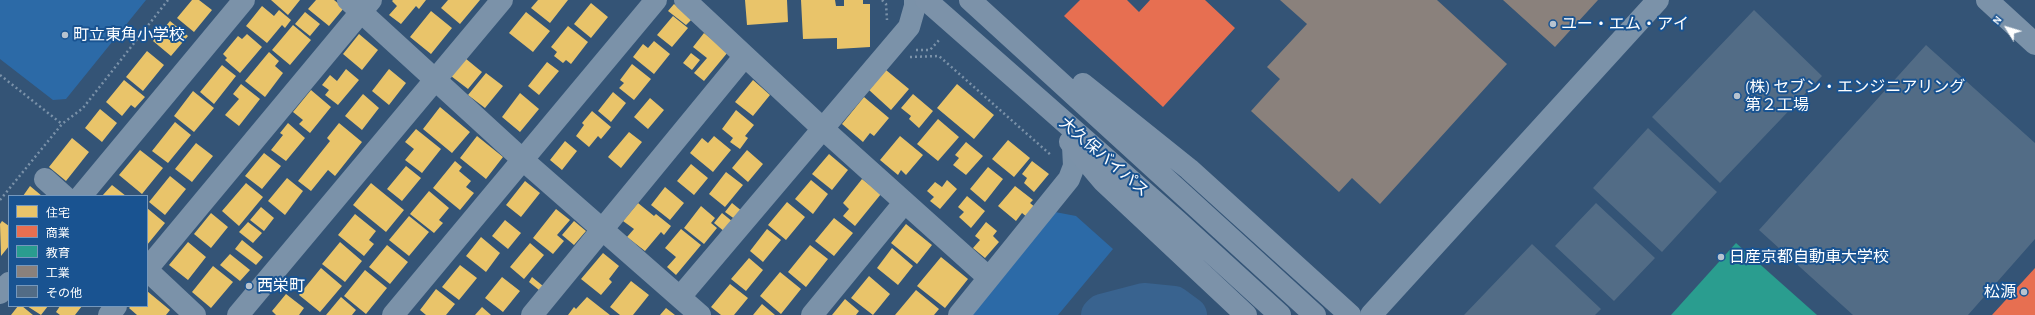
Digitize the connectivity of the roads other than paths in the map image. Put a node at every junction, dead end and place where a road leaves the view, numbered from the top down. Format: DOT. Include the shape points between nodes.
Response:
graph roads {
  1 [pos="244,0"];
  2 [pos="502,0"];
  3 [pos="656,0"];
  4 [pos="685,0"];
  5 [pos="914,0"];
  6 [pos="926,0"];
  7 [pos="970,0"];
  8 [pos="1658,0"];
  9 [pos="1987,0"];
  10 [pos="360,4"];
  11 [pos="2035,44"];
  12 [pos="1026,50"];
  13 [pos="744,57"];
  14 [pos="436,79"];
  15 [pos="1033,95"];
  16 [pos="822,128"];
  17 [pos="1074,146"];
  18 [pos="523,160"];
  19 [pos="45,179"];
  20 [pos="63,195"];
  21 [pos="82,195"];
  22 [pos="904,203"];
  23 [pos="602,231"];
  24 [pos="148,269"];
  25 [pos="148,271"];
  26 [pos="989,278"];
  27 [pos="8,284"];
  28 [pos="0,293"];
  29 [pos="680,297"];
  30 [pos="115,307"];
  31 [pos="109,315"];
  32 [pos="195,315"];
  33 [pos="238,315"];
  34 [pos="393,315"];
  35 [pos="532,315"];
  36 [pos="700,315"];
  37 [pos="812,315"];
  38 [pos="959,315"];
  39 [pos="1246,315"];
  40 [pos="1280,315"];
  41 [pos="1315,315"];
  42 [pos="1350,315"];
  43 [pos="1371,315"];
  1 -- 21 [label="street"];
  2 -- 14 [label="street"];
  3 -- 18 [label="street"];
  4 -- 13 [label="street"];
  5 -- 16 [label="street" via="915,6 909,27"];
  6 -- 15 [label="highway, 大久保バイパス"];
  7 -- 12 [label="highway, 大久保バイパス"];
  8 -- 43 [label="street"];
  9 -- 11 [label="street"];
  10 -- 14 [label="street"];
  10 -- 24 [label="street"];
  12 -- 41 [label="highway, 大久保バイパス"];
  12 -- 42 [label="highway" via="1067,71 1189,169"];
  13 -- 16 [label="street"];
  13 -- 23 [label="street"];
  14 -- 18 [label="street"];
  14 -- 33 [label="street"];
  15 -- 17 [label="highway"];
  15 -- 40 [label="highway, 大久保バイパス"];
  16 -- 22 [label="street"];
  16 -- 29 [label="street"];
  17 -- 26 [label="street" via="1074,166 1069,179"];
  17 -- 39 [label="highway" via="1103,181"];
  18 -- 23 [label="street"];
  18 -- 34 [label="street"];
  19 -- 20 [label="street"];
  22 -- 26 [label="street"];
  22 -- 37 [label="street"];
  23 -- 29 [label="street"];
  23 -- 35 [label="street"];
  25 -- 32 [label="street"];
  26 -- 38 [label="street"];
  27 -- 28 [label="street"];
  29 -- 36 [label="street"];
  30 -- 31 [label="street"];
}
